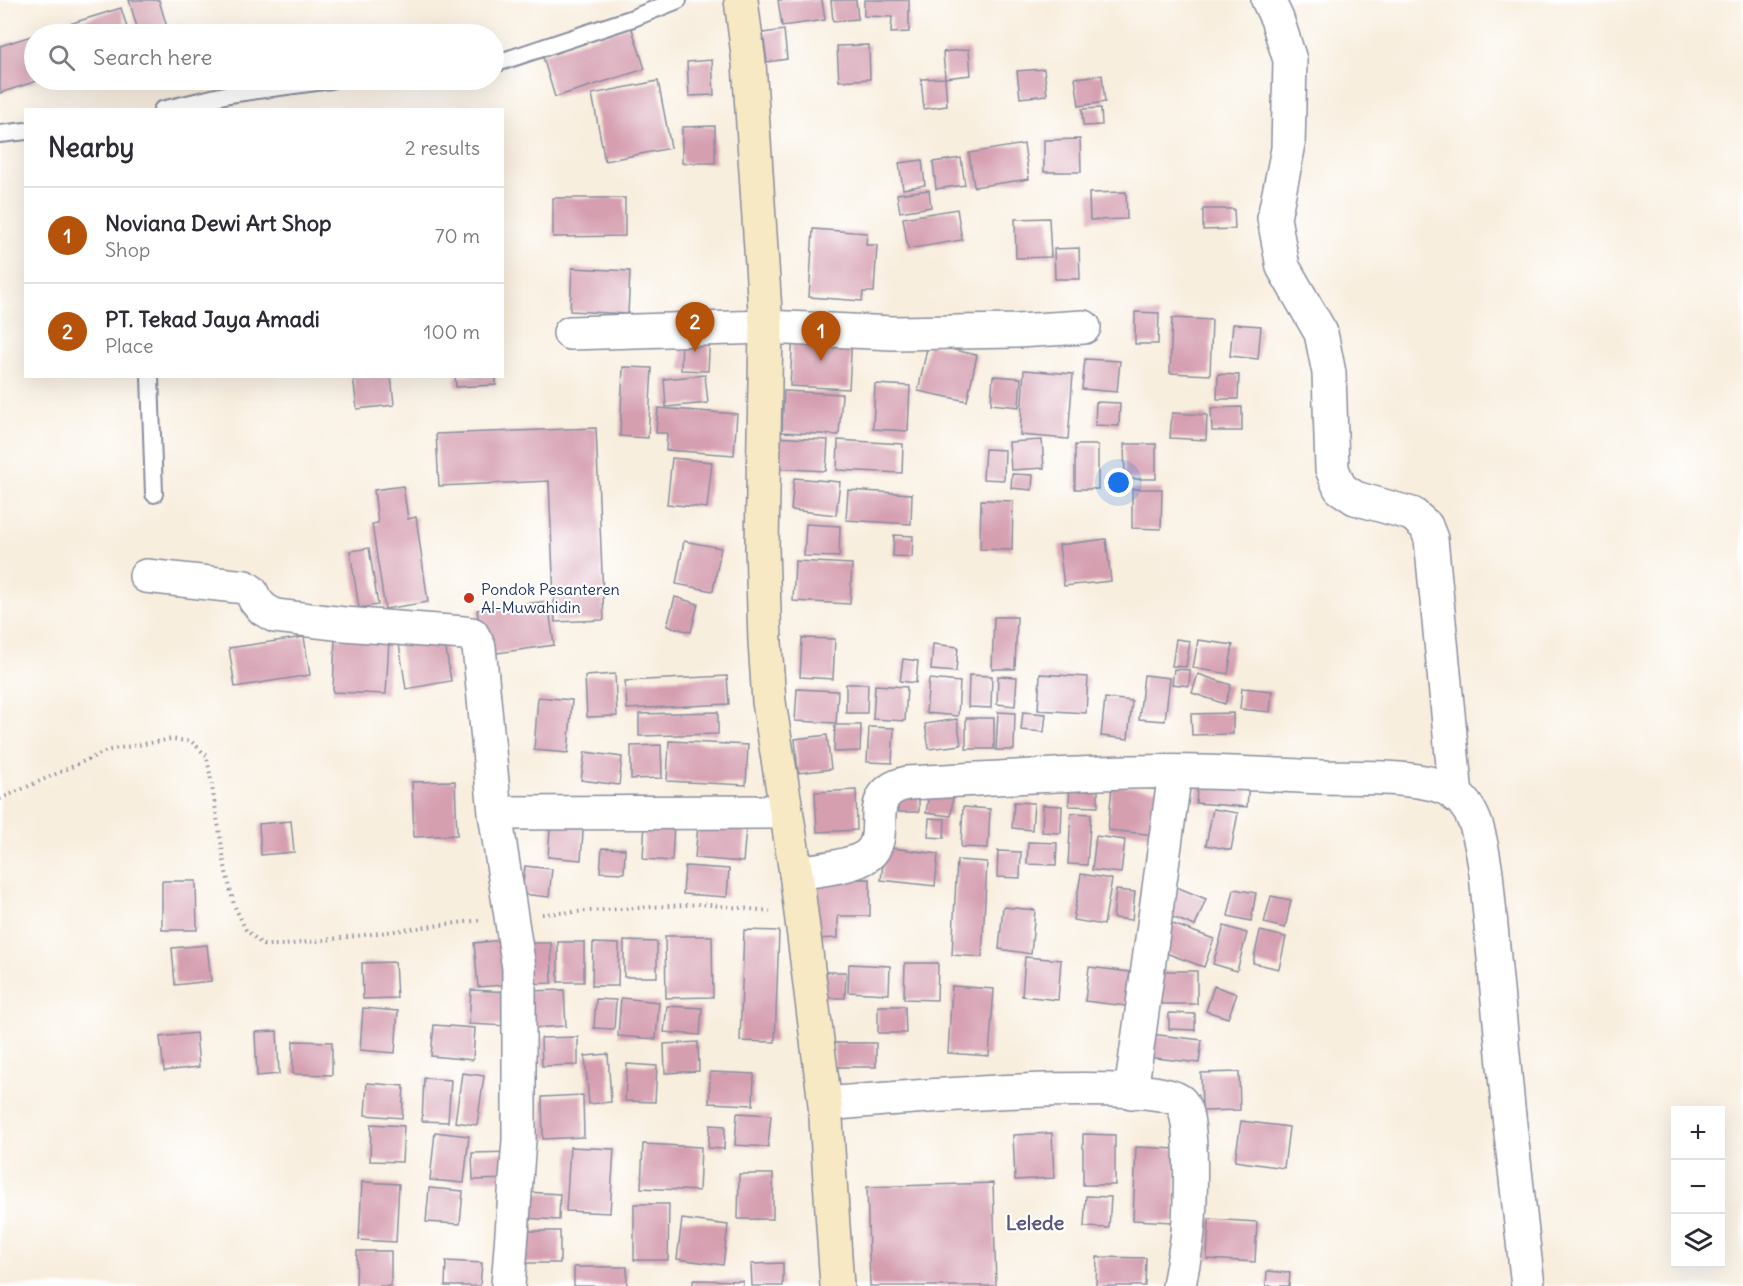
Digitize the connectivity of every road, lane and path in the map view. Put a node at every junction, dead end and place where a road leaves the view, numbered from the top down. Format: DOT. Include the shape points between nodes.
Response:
graph roads {
  1 [pos="678,0"];
  2 [pos="723,0"];
  3 [pos="741,0"];
  4 [pos="1268,0"];
  5 [pos="504,61"];
  6 [pos="749,63"];
  7 [pos="258,90"];
  8 [pos="170,108"];
  9 [pos="24,131"];
  10 [pos="0,134"];
  11 [pos="766,327"];
  12 [pos="1084,327"];
  13 [pos="570,333"];
  14 [pos="150,378"];
  15 [pos="154,494"];
  16 [pos="146,576"];
  17 [pos="1175,772"];
  18 [pos="1456,796"];
  19 [pos="0,799"];
  20 [pos="786,812"];
  21 [pos="495,813"];
  22 [pos="795,873"];
  23 [pos="801,914"];
  24 [pos="512,916"];
  25 [pos="1131,1092"];
  26 [pos="825,1104"];
  27 [pos="508,1286"];
  28 [pos="837,1286"];
  29 [pos="1179,1286"];
  30 [pos="1528,1286"];
  1 -- 5 [label="lane"];
  2 -- 6 [label="main road"];
  3 -- 6 [label="main road"];
  4 -- 18 [label="street" via="1290,60 1288,149 1274,218 1283,267 1321,333 1329,373 1332,469 1340,488 1355,498 1412,514 1426,526 1431,539"];
  6 -- 11 [label="main road"];
  7 -- 8 [label="lane"];
  9 -- 10 [label="lane"];
  11 -- 12 [label="street" via="892,333"];
  11 -- 13 [label="street"];
  11 -- 20 [label="main road" via="762,547 765,642 769,702"];
  14 -- 15 [label="lane"];
  16 -- 21 [label="street" via="245,587 263,609 275,616 472,634 478,643 482,669"];
  17 -- 18 [label="street" via="1369,777 1420,782"];
  17 -- 22 [label="street" via="893,786 880,804 877,839 869,854 847,863"];
  17 -- 25 [label="street"];
  18 -- 30 [label="street" via="1474,818 1486,873"];
  19 -- 24 [label="path" via="109,750 172,739 192,742 207,756 234,905 246,930 263,945"];
  20 -- 21 [label="street"];
  20 -- 22 [label="main road"];
  21 -- 24 [label="street"];
  22 -- 23 [label="main road"];
  23 -- 24 [label="path" via="700,904"];
  23 -- 26 [label="main road"];
  24 -- 27 [label="street" via="519,968 519,1140"];
  25 -- 26 [label="street" via="955,1093"];
  25 -- 29 [label="street" via="1178,1100 1187,1115 1188,1232"];
  26 -- 28 [label="main road"];
}
